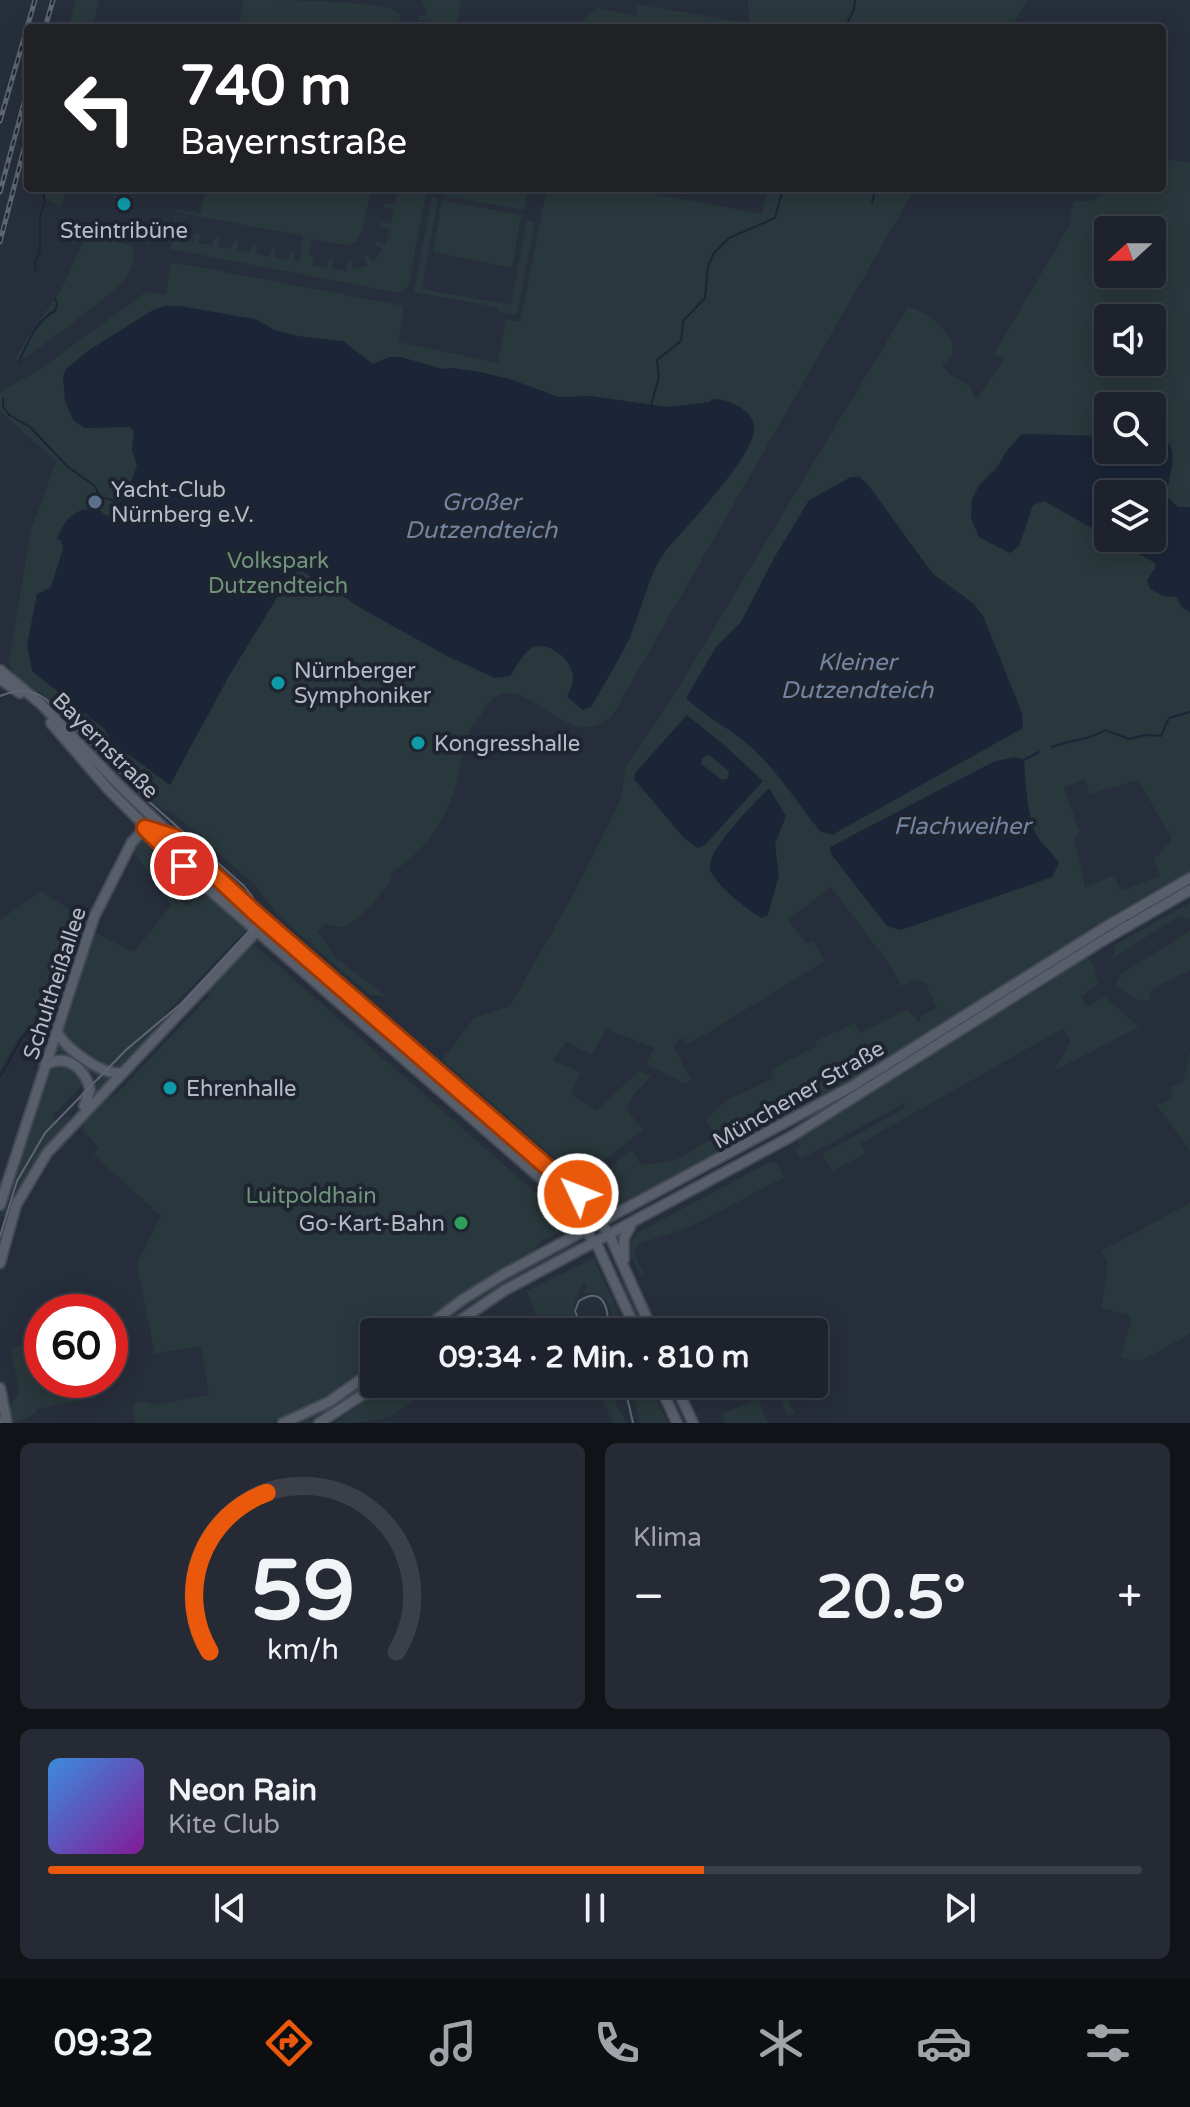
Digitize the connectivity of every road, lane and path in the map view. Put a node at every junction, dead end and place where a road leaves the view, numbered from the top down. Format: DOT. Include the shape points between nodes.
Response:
graph roads {
  1 [pos="0,670"];
  2 [pos="0,679"];
  3 [pos="145,828"];
  4 [pos="174,837"];
  5 [pos="1190,878"];
  6 [pos="1190,890"];
  7 [pos="229,908"];
  8 [pos="266,922"];
  9 [pos="256,932"];
  10 [pos="304,956"];
  11 [pos="294,965"];
  12 [pos="57,1031"];
  13 [pos="45,1065"];
  14 [pos="121,1073"];
  15 [pos="75,1122"];
  16 [pos="0,1205"];
  17 [pos="601,1222"];
  18 [pos="633,1222"];
  19 [pos="587,1230"];
  20 [pos="609,1234"];
  21 [pos="595,1242"];
  22 [pos="0,1263"];
  23 [pos="624,1268"];
  24 [pos="440,1318"];
  25 [pos="463,1318"];
  26 [pos="630,1318"];
  27 [pos="647,1318"];
  28 [pos="360,1380"];
  29 [pos="0,1388"];
  30 [pos="360,1396"];
  31 [pos="665,1398"];
  32 [pos="681,1398"];
  33 [pos="7,1423"];
  34 [pos="283,1423"];
  35 [pos="319,1423"];
  36 [pos="677,1423"];
  37 [pos="693,1423"];
  1 -- 4 [label="main road, Bayernstraße"];
  2 -- 3 [label="main road, Bayernstraße" via="46,718"];
  3 -- 4 [label="main road"];
  3 -- 7 [label="main road, Bayernstraße"];
  3 -- 12 [label="main road, Schultheißallee" via="134,838 101,901"];
  4 -- 8 [label="main road, Bayernstraße"];
  5 -- 17 [label="main road, Münchener Straße" via="842,1093"];
  6 -- 18 [label="main road, Münchener Straße" via="792,1136"];
  7 -- 8 [label="main road"];
  7 -- 9 [label="main road, Bayernstraße"];
  8 -- 9 [label="main road"];
  8 -- 10 [label="main road, Bayernstraße"];
  9 -- 11 [label="main road, Bayernstraße"];
  9 -- 14 [label="main road"];
  10 -- 11 [label="main road"];
  10 -- 17 [label="main road, Bayernstraße" via="565,1181"];
  11 -- 19 [label="main road, Bayernstraße" via="548,1183"];
  12 -- 13 [label="main road, Schultheißallee"];
  12 -- 14 [label="main road" via="73,1050 108,1072"];
  13 -- 15 [label="main road" via="69,1062 87,1079 90,1095"];
  13 -- 16 [label="main road, Schultheißallee"];
  14 -- 15 [label="main road"];
  15 -- 22 [label="main road" via="25,1186"];
  17 -- 19 [label="main road, Münchener Straße"];
  17 -- 20 [label="main road, Bayernstraße"];
  18 -- 20 [label="main road, Münchener Straße"];
  18 -- 23 [label="main road" via="623,1242"];
  19 -- 21 [label="main road, Bayernstraße"];
  19 -- 24 [label="main road, Münchener Straße" via="487,1284"];
  20 -- 21 [label="main road, Münchener Straße"];
  20 -- 23 [label="main road, Bayernstraße"];
  21 -- 25 [label="main road, Münchener Straße"];
  21 -- 26 [label="main road, Bayernstraße"];
  23 -- 27 [label="main road, Bayernstraße"];
  28 -- 34 [label="main road" via="329,1402"];
  29 -- 33 [label="main road"];
  30 -- 35 [label="main road"];
  31 -- 36 [label="main road"];
  32 -- 37 [label="main road"];
}
